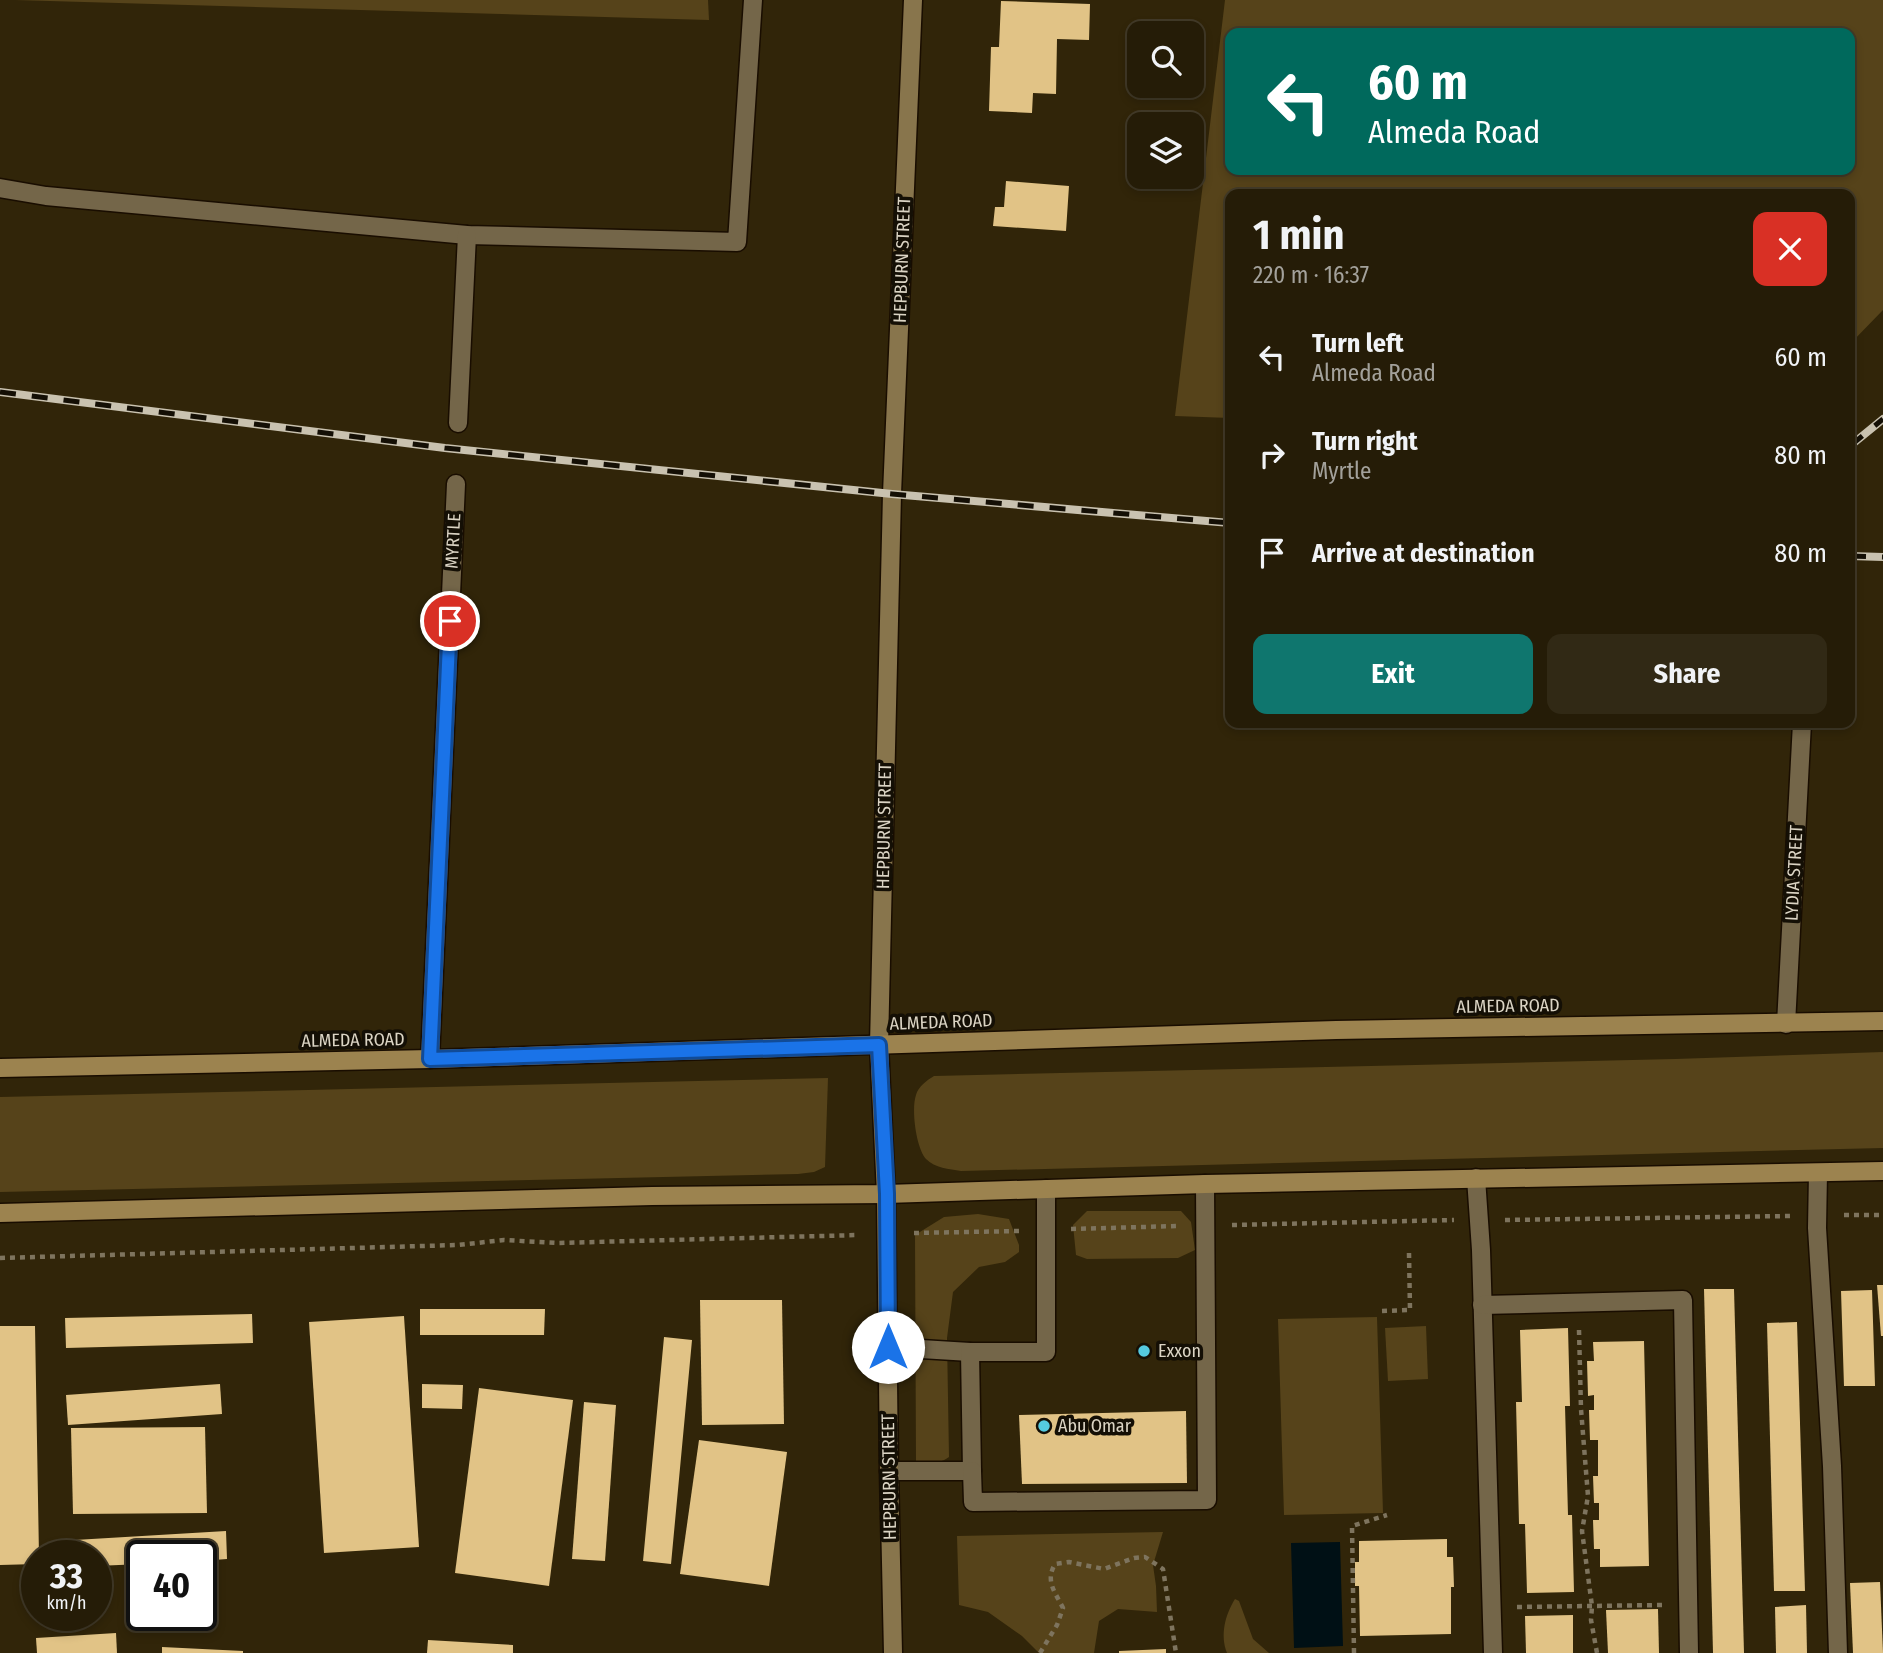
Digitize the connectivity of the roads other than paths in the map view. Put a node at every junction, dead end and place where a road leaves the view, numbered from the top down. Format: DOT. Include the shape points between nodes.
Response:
graph roads {
  1 [pos="753,0"];
  2 [pos="913,0"];
  3 [pos="0,188"];
  4 [pos="467,235"];
  5 [pos="458,423"];
  6 [pos="456,484"];
  7 [pos="1802,728"];
  8 [pos="1883,1021"];
  9 [pos="1786,1024"];
  10 [pos="879,1045"];
  11 [pos="430,1059"];
  12 [pos="0,1068"];
  13 [pos="1883,1171"];
  14 [pos="1818,1173"];
  15 [pos="1476,1178"];
  16 [pos="1205,1184"];
  17 [pos="1046,1189"];
  18 [pos="887,1194"];
  19 [pos="0,1213"];
  20 [pos="1482,1305"];
  21 [pos="888,1347"];
  22 [pos="970,1352"];
  23 [pos="889,1471"];
  24 [pos="972,1471"];
  25 [pos="893,1653"];
  26 [pos="1493,1653"];
  27 [pos="1689,1653"];
  28 [pos="1838,1653"];
  1 -- 4 [label="street" via="737,242"];
  2 -- 10 [label="street, HEPBURN STREET" via="892,494"];
  3 -- 4 [label="street"];
  4 -- 5 [label="street"];
  6 -- 11 [label="street, MYRTLE"];
  7 -- 9 [label="street, LYDIA STREET"];
  8 -- 9 [label="main road, ALMEDA ROAD"];
  9 -- 10 [label="main road, ALMEDA ROAD" via="1336,1030"];
  10 -- 11 [label="main road, ALMEDA ROAD"];
  10 -- 18 [label="street, HEPBURN STREET"];
  11 -- 12 [label="main road, ALMEDA ROAD"];
  13 -- 14 [label="main road"];
  14 -- 15 [label="main road"];
  14 -- 28 [label="street"];
  15 -- 16 [label="main road"];
  15 -- 20 [label="street"];
  16 -- 17 [label="main road"];
  16 -- 24 [label="street" via="1207,1500 973,1502"];
  17 -- 18 [label="main road"];
  17 -- 22 [label="street" via="1046,1352"];
  18 -- 19 [label="main road"];
  18 -- 21 [label="street, HEPBURN STREET"];
  20 -- 26 [label="street"];
  20 -- 27 [label="street" via="1684,1300"];
  21 -- 22 [label="street"];
  21 -- 23 [label="street, HEPBURN STREET"];
  22 -- 24 [label="street"];
  23 -- 24 [label="street"];
  23 -- 25 [label="street, HEPBURN STREET"];
}
